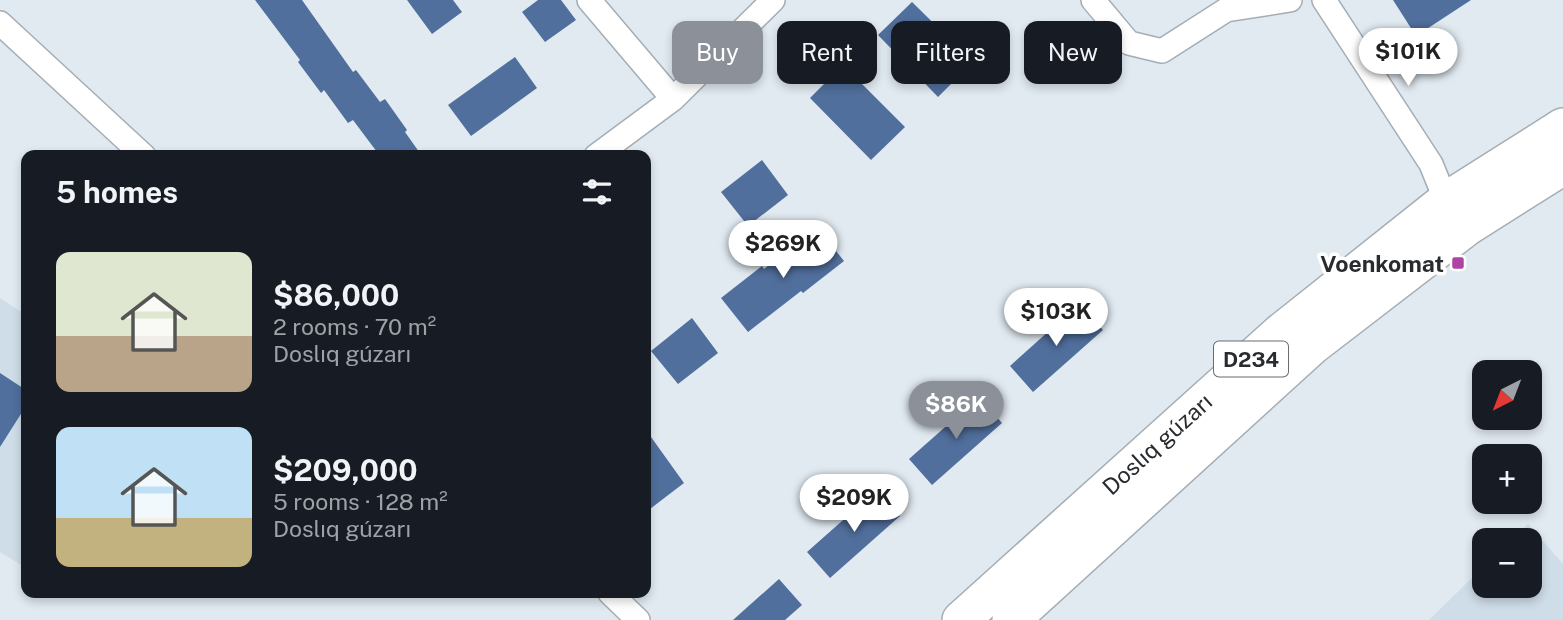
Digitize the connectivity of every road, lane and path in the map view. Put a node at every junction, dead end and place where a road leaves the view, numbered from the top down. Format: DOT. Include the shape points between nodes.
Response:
graph roads {
  1 [pos="589,0"];
  2 [pos="774,0"];
  3 [pos="1093,0"];
  4 [pos="1290,0"];
  5 [pos="1324,0"];
  6 [pos="1258,2"];
  7 [pos="0,23"];
  8 [pos="673,99"];
  9 [pos="1563,127"];
  10 [pos="138,150"];
  11 [pos="604,150"];
  12 [pos="1563,166"];
  13 [pos="1446,201"];
  14 [pos="615,598"];
  15 [pos="638,620"];
  16 [pos="961,620"];
  17 [pos="1011,620"];
  1 -- 8 [label="street"];
  2 -- 8 [label="street"];
  3 -- 6 [label="street" via="1129,43 1162,51 1226,10"];
  4 -- 6 [label="street"];
  5 -- 13 [label="street" via="1432,164"];
  7 -- 10 [label="street"];
  8 -- 11 [label="street"];
  9 -- 13 [label="main road, Doslıq gúzarı / D234"];
  12 -- 17 [label="main road, Doslıq gúzarı / D234" via="1468,226 1312,346"];
  13 -- 16 [label="main road, Doslıq gúzarı / D234" via="1280,333"];
  14 -- 15 [label="street"];
}
